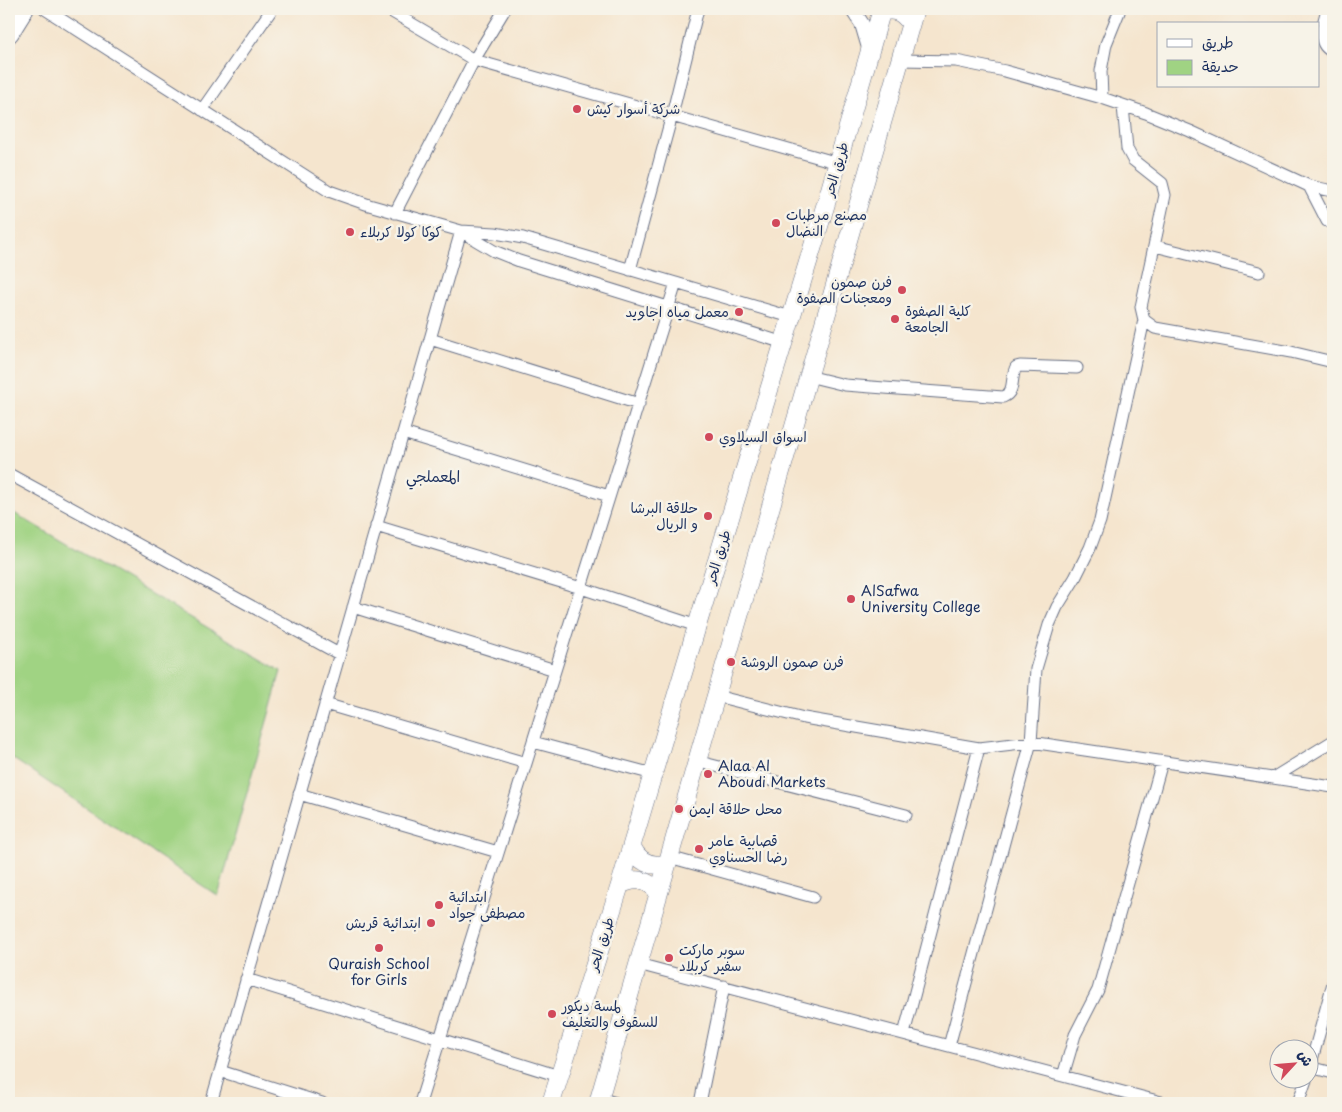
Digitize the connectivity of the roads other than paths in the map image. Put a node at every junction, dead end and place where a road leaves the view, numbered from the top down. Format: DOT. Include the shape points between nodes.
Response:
graph roads {
  1 [pos="24,9"];
  2 [pos="45,9"];
  3 [pos="272,9"];
  4 [pos="388,9"];
  5 [pos="505,9"];
  6 [pos="698,9"];
  7 [pos="852,9"];
  8 [pos="1118,9"];
  9 [pos="1327,9"];
  10 [pos="882,10"];
  11 [pos="913,13"];
  12 [pos="9,33"];
  13 [pos="870,51"];
  14 [pos="1333,52"];
  15 [pos="474,60"];
  16 [pos="900,60"];
  17 [pos="1102,98"];
  18 [pos="1123,106"];
  19 [pos="202,110"];
  20 [pos="672,115"];
  21 [pos="838,163"];
  22 [pos="866,177"];
  23 [pos="1309,186"];
  24 [pos="1333,191"];
  25 [pos="827,200"];
  26 [pos="857,206"];
  27 [pos="395,213"];
  28 [pos="1333,224"];
  29 [pos="461,231"];
  30 [pos="1155,246"];
  31 [pos="630,270"];
  32 [pos="1259,272"];
  33 [pos="676,283"];
  34 [pos="669,307"];
  35 [pos="791,318"];
  36 [pos="1144,320"];
  37 [pos="430,339"];
  38 [pos="784,344"];
  39 [pos="1333,362"];
  40 [pos="1077,368"];
  41 [pos="808,376"];
  42 [pos="638,404"];
  43 [pos="403,432"];
  44 [pos="9,474"];
  45 [pos="610,496"];
  46 [pos="376,526"];
  47 [pos="581,588"];
  48 [pos="353,607"];
  49 [pos="697,626"];
  50 [pos="339,654"];
  51 [pos="555,670"];
  52 [pos="716,696"];
  53 [pos="325,704"];
  54 [pos="1333,741"];
  55 [pos="533,742"];
  56 [pos="1031,742"];
  57 [pos="979,748"];
  58 [pos="696,762"];
  59 [pos="1162,762"];
  60 [pos="526,763"];
  61 [pos="653,774"];
  62 [pos="1273,778"];
  63 [pos="1333,787"];
  64 [pos="299,794"];
  65 [pos="906,815"];
  66 [pos="632,847"];
  67 [pos="498,852"];
  68 [pos="668,860"];
  69 [pos="620,885"];
  70 [pos="658,893"];
  71 [pos="813,897"];
  72 [pos="638,964"];
  73 [pos="246,980"];
  74 [pos="1333,983"];
  75 [pos="724,986"];
  76 [pos="904,1034"];
  77 [pos="440,1039"];
  78 [pos="1317,1040"];
  79 [pos="949,1046"];
  80 [pos="1320,1070"];
  81 [pos="220,1071"];
  82 [pos="1333,1073"];
  83 [pos="558,1076"];
  84 [pos="1063,1076"];
  85 [pos="1303,1090"];
  86 [pos="604,1102"];
  87 [pos="211,1103"];
  88 [pos="322,1103"];
  89 [pos="420,1103"];
  90 [pos="551,1103"];
  91 [pos="700,1103"];
  92 [pos="1164,1103"];
  93 [pos="1298,1103"];
  1 -- 12 [label="highway"];
  2 -- 19 [label="street"];
  3 -- 19 [label="street"];
  4 -- 15 [label="street"];
  5 -- 15 [label="street"];
  6 -- 20 [label="street"];
  7 -- 13 [label="street" via="862,24"];
  8 -- 17 [label="street" via="1104,53"];
  9 -- 14 [label="street" via="1321,38 1325,48"];
  10 -- 11 [label="main road" via="892,10 907,18"];
  10 -- 13 [label="main road, طريق الحر"];
  11 -- 16 [label="main road"];
  13 -- 21 [label="main road, طريق الحر"];
  15 -- 20 [label="street"];
  15 -- 27 [label="street"];
  16 -- 17 [label="street" via="956,61"];
  16 -- 22 [label="main road"];
  17 -- 18 [label="street"];
  18 -- 23 [label="street" via="1190,131"];
  18 -- 30 [label="street" via="1127,149 1132,160 1162,183 1165,195"];
  19 -- 27 [label="street" via="328,192"];
  20 -- 21 [label="street"];
  20 -- 31 [label="street"];
  21 -- 22 [label="main road" via="849,176"];
  21 -- 25 [label="main road, طريق الحر"];
  22 -- 26 [label="main road"];
  23 -- 24 [label="street"];
  23 -- 28 [label="street" via="1326,220"];
  25 -- 26 [label="main road" via="844,197"];
  25 -- 35 [label="main road, طريق الحر"];
  26 -- 41 [label="main road"];
  27 -- 29 [label="street"];
  29 -- 31 [label="street" via="516,236"];
  29 -- 34 [label="street" via="506,256"];
  29 -- 37 [label="street"];
  30 -- 32 [label="street"];
  30 -- 36 [label="street" via="1142,307"];
  31 -- 33 [label="street"];
  33 -- 34 [label="street"];
  33 -- 35 [label="street"];
  34 -- 38 [label="street"];
  34 -- 42 [label="street"];
  35 -- 38 [label="main road, طريق الحر"];
  36 -- 39 [label="street" via="1155,328"];
  36 -- 56 [label="street" via="1100,520 1090,548 1052,619 1036,669"];
  37 -- 42 [label="street"];
  37 -- 43 [label="street"];
  38 -- 49 [label="main road, طريق الحر"];
  40 -- 41 [label="street" via="1020,366 1016,368 1011,391 1003,397 845,384"];
  41 -- 52 [label="main road"];
  42 -- 45 [label="street"];
  43 -- 45 [label="street"];
  43 -- 46 [label="street"];
  44 -- 50 [label="street"];
  45 -- 47 [label="street"];
  46 -- 47 [label="street"];
  46 -- 48 [label="street"];
  47 -- 49 [label="street"];
  47 -- 51 [label="street"];
  48 -- 50 [label="street"];
  48 -- 51 [label="street"];
  49 -- 61 [label="main road, طريق الحر"];
  50 -- 53 [label="street"];
  51 -- 55 [label="street"];
  52 -- 57 [label="street" via="804,718"];
  52 -- 58 [label="main road"];
  53 -- 60 [label="street"];
  53 -- 64 [label="street"];
  54 -- 62 [label="street"];
  55 -- 60 [label="street"];
  55 -- 61 [label="street"];
  56 -- 57 [label="street"];
  56 -- 59 [label="street"];
  56 -- 79 [label="street"];
  57 -- 76 [label="street"];
  58 -- 65 [label="street"];
  58 -- 68 [label="main road"];
  59 -- 62 [label="street"];
  59 -- 84 [label="street" via="1098,990 1075,1035"];
  60 -- 67 [label="street"];
  61 -- 66 [label="main road, طريق الحر"];
  62 -- 63 [label="street"];
  64 -- 67 [label="street"];
  64 -- 73 [label="street"];
  66 -- 68 [label="main road" via="646,863 660,865"];
  66 -- 69 [label="main road, طريق الحر"];
  67 -- 77 [label="street"];
  68 -- 70 [label="main road"];
  68 -- 71 [label="street"];
  69 -- 70 [label="main road" via="641,880 648,882"];
  69 -- 83 [label="main road, طريق الحر"];
  70 -- 72 [label="main road"];
  72 -- 75 [label="street"];
  72 -- 86 [label="main road"];
  73 -- 77 [label="street"];
  73 -- 81 [label="street"];
  74 -- 78 [label="street"];
  75 -- 76 [label="street"];
  75 -- 91 [label="street"];
  76 -- 79 [label="street"];
  77 -- 83 [label="street"];
  77 -- 89 [label="street"];
  79 -- 84 [label="street"];
  80 -- 82 [label="street"];
  81 -- 87 [label="street"];
  81 -- 88 [label="street"];
  83 -- 90 [label="main road, طريق الحر"];
  84 -- 92 [label="street"];
  85 -- 93 [label="street"];
}
